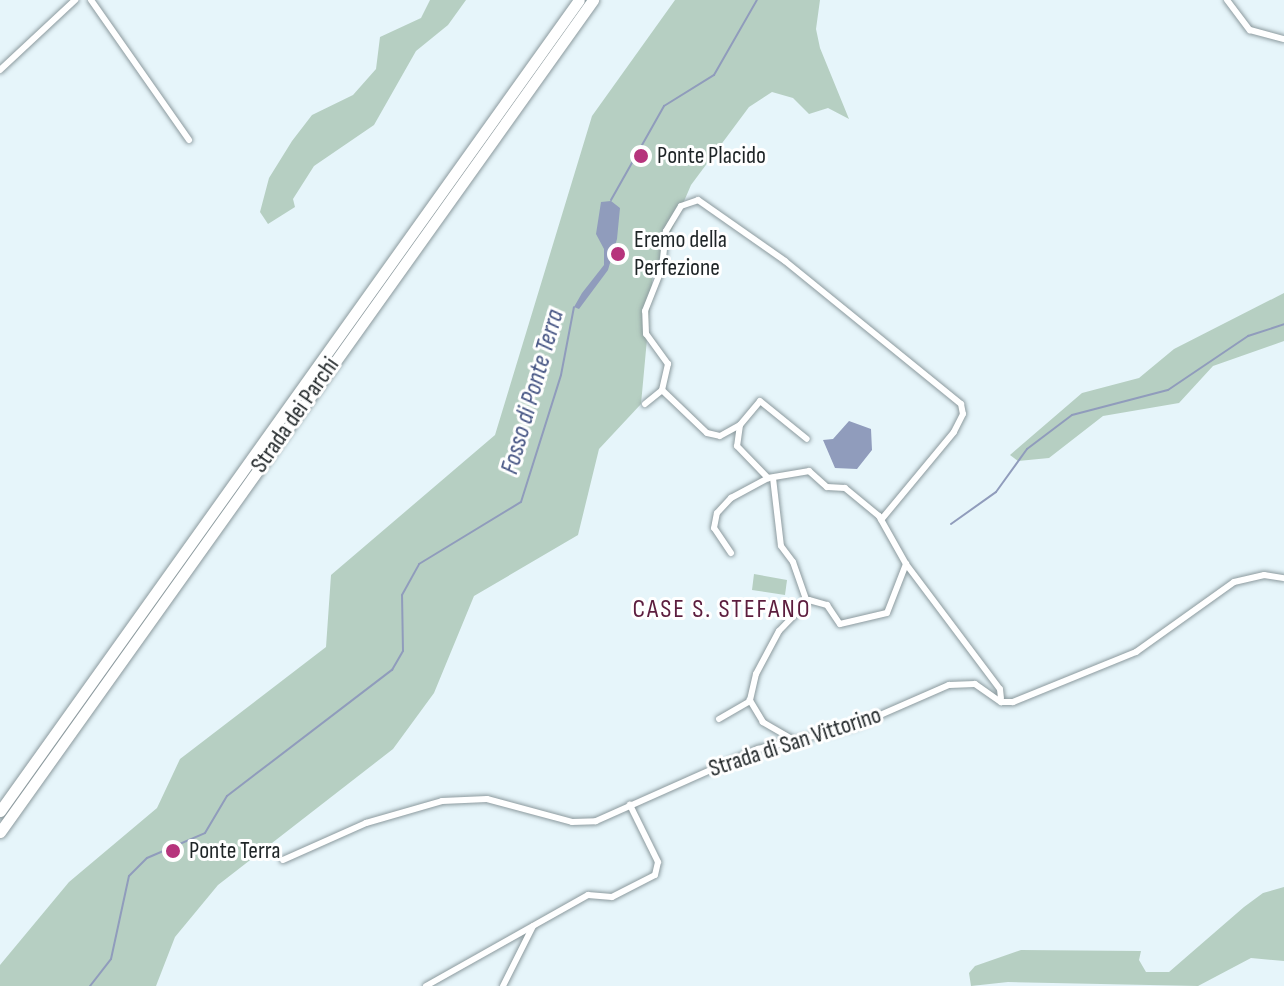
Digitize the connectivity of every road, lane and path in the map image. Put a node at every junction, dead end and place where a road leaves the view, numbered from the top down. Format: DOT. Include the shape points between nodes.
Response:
graph roads {
  1 [pos="75,0"];
  2 [pos="91,0"];
  3 [pos="579,0"];
  4 [pos="593,0"];
  5 [pos="1227,0"];
  6 [pos="1284,39"];
  7 [pos="0,70"];
  8 [pos="189,140"];
  9 [pos="662,390"];
  10 [pos="645,404"];
  11 [pos="740,425"];
  12 [pos="807,439"];
  13 [pos="770,478"];
  14 [pos="881,520"];
  15 [pos="731,553"];
  16 [pos="906,564"];
  17 [pos="1284,578"];
  18 [pos="807,602"];
  19 [pos="1001,698"];
  20 [pos="750,701"];
  21 [pos="719,719"];
  22 [pos="792,739"];
  23 [pos="630,805"];
  24 [pos="0,811"];
  25 [pos="0,832"];
  26 [pos="283,860"];
  27 [pos="533,926"];
  28 [pos="426,986"];
  29 [pos="503,986"];
  1 -- 7 [label="street"];
  2 -- 8 [label="street"];
  3 -- 24 [label="highway, Strada dei Parchi"];
  4 -- 25 [label="highway, Strada dei Parchi"];
  5 -- 6 [label="street" via="1250,30"];
  9 -- 10 [label="street"];
  9 -- 11 [label="street" via="707,433 720,436"];
  9 -- 14 [label="street" via="668,364 646,334 645,311 662,268 665,233 681,206 698,200 785,261 961,404 962,418 950,437"];
  11 -- 12 [label="street" via="760,401"];
  11 -- 13 [label="street" via="737,446"];
  13 -- 14 [label="street" via="811,472 826,486 845,488"];
  13 -- 15 [label="street" via="731,498 717,513 714,528"];
  13 -- 18 [label="street" via="781,546 793,562"];
  14 -- 16 [label="street"];
  16 -- 18 [label="street" via="893,606 884,614 840,624 827,605"];
  16 -- 19 [label="street" via="1000,689"];
  17 -- 19 [label="street" via="1261,575 1234,582 1129,656 1013,702"];
  18 -- 20 [label="street" via="778,633 756,674"];
  19 -- 22 [label="street, Strada di San Vittorino" via="975,684 954,684 852,727"];
  20 -- 21 [label="street"];
  20 -- 22 [label="street" via="765,724"];
  22 -- 23 [label="street, Strada di San Vittorino"];
  23 -- 26 [label="street, Strada di San Vittorino" via="584,823 490,799 436,802 366,823"];
  23 -- 27 [label="street" via="659,864 658,873 612,897 588,895"];
  27 -- 28 [label="street"];
  27 -- 29 [label="street"];
}
